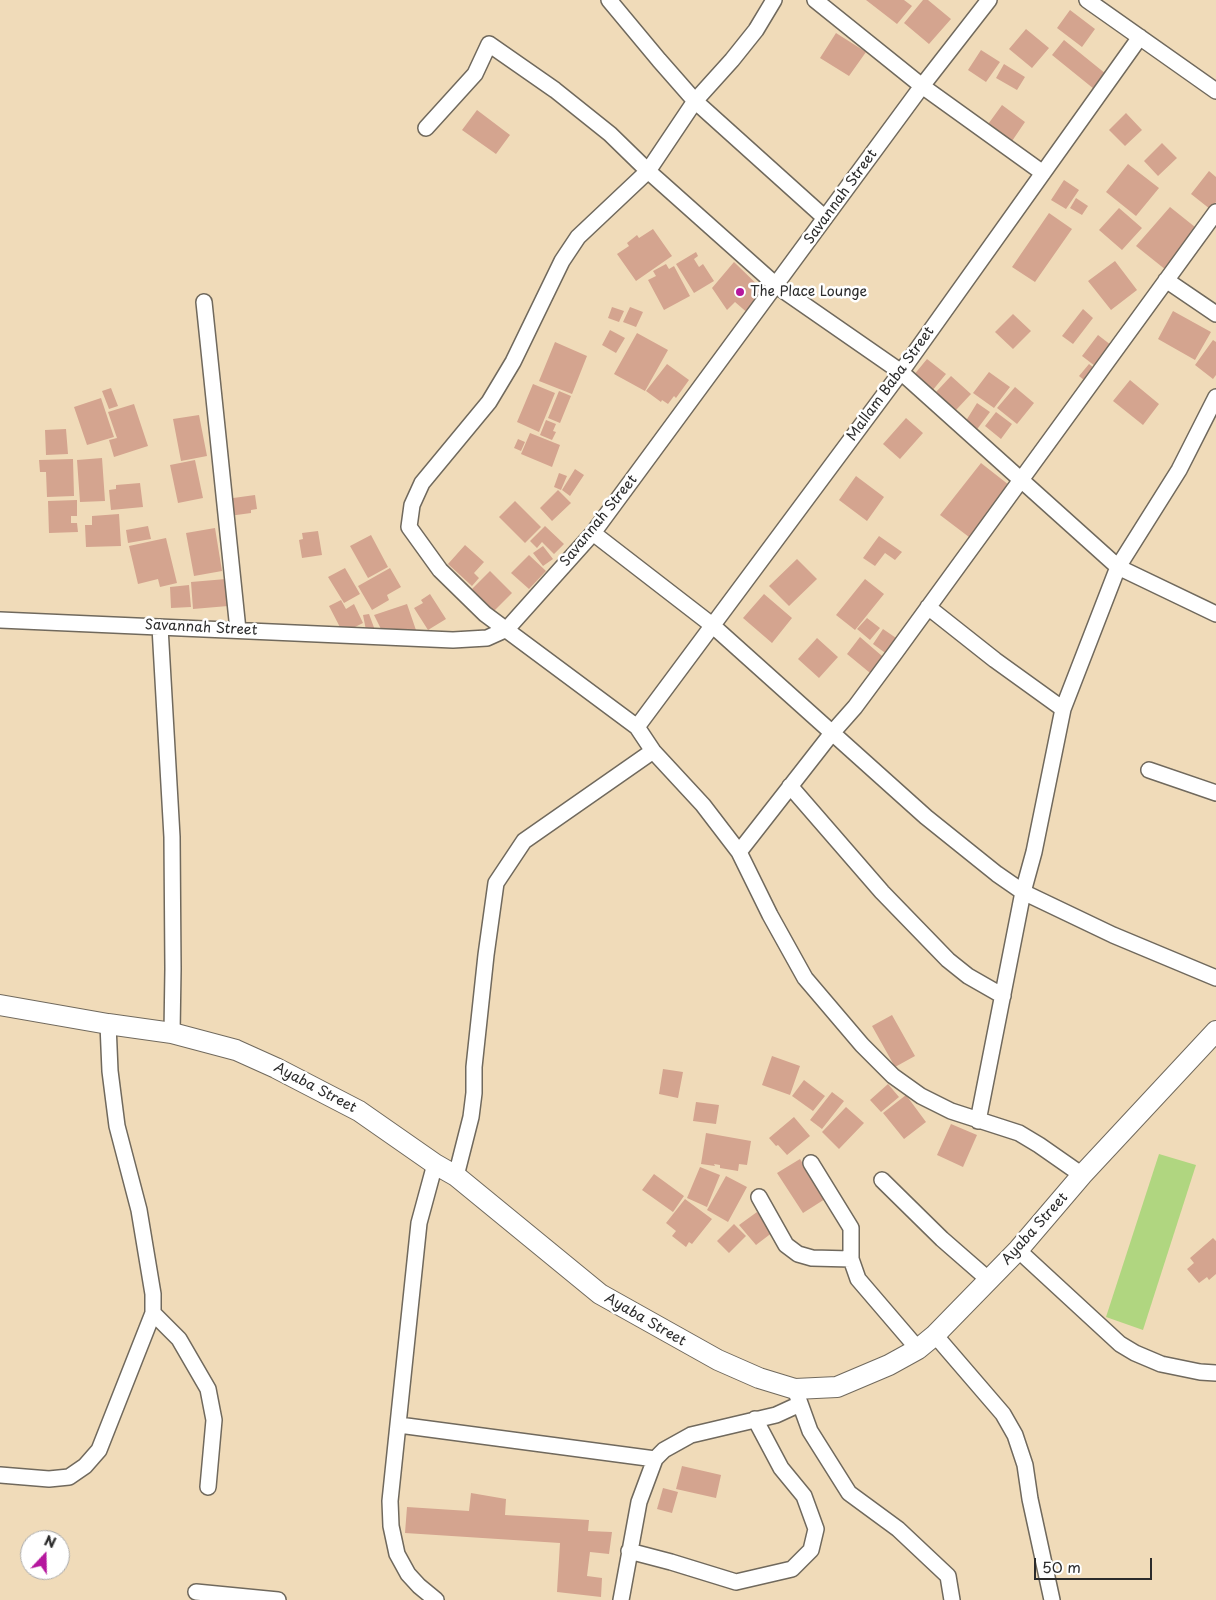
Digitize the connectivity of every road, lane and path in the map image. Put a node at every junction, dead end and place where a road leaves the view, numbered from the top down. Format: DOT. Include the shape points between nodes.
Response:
graph roads {
  1 [pos="609,0"];
  2 [pos="774,0"];
  3 [pos="815,0"];
  4 [pos="989,0"];
  5 [pos="1087,0"];
  6 [pos="1140,37"];
  7 [pos="922,86"];
  8 [pos="1216,91"];
  9 [pos="696,100"];
  10 [pos="426,128"];
  11 [pos="648,171"];
  12 [pos="1043,173"];
  13 [pos="1216,212"];
  14 [pos="825,218"];
  15 [pos="1166,280"];
  16 [pos="777,286"];
  17 [pos="204,302"];
  18 [pos="1216,314"];
  19 [pos="901,372"];
  20 [pos="1216,397"];
  21 [pos="1021,479"];
  22 [pos="593,533"];
  23 [pos="1118,567"];
  24 [pos="928,607"];
  25 [pos="1216,614"];
  26 [pos="0,620"];
  27 [pos="712,625"];
  28 [pos="160,627"];
  29 [pos="507,629"];
  30 [pos="238,630"];
  31 [pos="1063,709"];
  32 [pos="638,727"];
  33 [pos="832,733"];
  34 [pos="654,751"];
  35 [pos="1149,770"];
  36 [pos="790,786"];
  37 [pos="1216,792"];
  38 [pos="739,852"];
  39 [pos="1023,892"];
  40 [pos="1216,978"];
  41 [pos="1002,996"];
  42 [pos="0,1005"];
  43 [pos="108,1024"];
  44 [pos="1216,1031"];
  45 [pos="172,1033"];
  46 [pos="978,1121"];
  47 [pos="811,1163"];
  48 [pos="435,1164"];
  49 [pos="1082,1175"];
  50 [pos="456,1176"];
  51 [pos="882,1180"];
  52 [pos="759,1197"];
  53 [pos="1018,1250"];
  54 [pos="851,1259"];
  55 [pos="989,1280"];
  56 [pos="153,1312"];
  57 [pos="935,1335"];
  58 [pos="918,1349"];
  59 [pos="1216,1373"];
  60 [pos="798,1397"];
  61 [pos="755,1419"];
  62 [pos="399,1425"];
  63 [pos="655,1458"];
  64 [pos="0,1475"];
  65 [pos="208,1487"];
  66 [pos="629,1551"];
  67 [pos="196,1592"];
  68 [pos="620,1599"];
  69 [pos="278,1600"];
  70 [pos="436,1600"];
  71 [pos="952,1600"];
  72 [pos="1052,1600"];
  1 -- 9 [label="street"];
  2 -- 9 [label="street" via="756,30"];
  3 -- 7 [label="street"];
  4 -- 7 [label="street, Savannah Street"];
  5 -- 6 [label="street"];
  6 -- 8 [label="street"];
  6 -- 12 [label="street, Mallam Baba Street"];
  7 -- 12 [label="street"];
  7 -- 14 [label="street, Savannah Street"];
  9 -- 11 [label="street"];
  9 -- 14 [label="street"];
  10 -- 11 [label="street" via="475,74 489,44 603,128"];
  11 -- 16 [label="street"];
  11 -- 29 [label="street" via="578,238 562,261 513,362 489,402 422,483 412,505 409,527 440,570 485,614"];
  12 -- 19 [label="street, Mallam Baba Street"];
  13 -- 15 [label="street"];
  14 -- 16 [label="street, Savannah Street"];
  15 -- 18 [label="street"];
  15 -- 21 [label="street"];
  16 -- 19 [label="street"];
  16 -- 22 [label="street, Savannah Street"];
  17 -- 30 [label="street"];
  19 -- 21 [label="street"];
  19 -- 27 [label="street, Mallam Baba Street"];
  20 -- 23 [label="street" via="1180,470"];
  21 -- 23 [label="street"];
  21 -- 24 [label="street"];
  22 -- 27 [label="street"];
  22 -- 29 [label="street, Savannah Street"];
  23 -- 25 [label="street"];
  23 -- 31 [label="street"];
  24 -- 31 [label="street"];
  24 -- 33 [label="street" via="855,707"];
  26 -- 28 [label="street, Savannah Street"];
  27 -- 32 [label="street, Mallam Baba Street"];
  27 -- 33 [label="street"];
  28 -- 30 [label="street, Savannah Street"];
  28 -- 45 [label="street" via="172,837"];
  29 -- 30 [label="street, Savannah Street" via="488,638 453,640"];
  29 -- 32 [label="street"];
  31 -- 39 [label="street"];
  32 -- 34 [label="street"];
  33 -- 36 [label="street"];
  33 -- 39 [label="street" via="967,852"];
  34 -- 38 [label="street" via="703,805"];
  34 -- 50 [label="street" via="524,841 496,883 471,1117"];
  35 -- 37 [label="street"];
  36 -- 38 [label="street"];
  36 -- 41 [label="street" via="882,892 948,960"];
  38 -- 46 [label="street" via="806,978 862,1045 893,1076 921,1096"];
  39 -- 40 [label="street" via="1112,935"];
  39 -- 41 [label="street"];
  41 -- 46 [label="street"];
  42 -- 43 [label="main road, Ayaba Street"];
  43 -- 45 [label="main road, Ayaba Street"];
  43 -- 56 [label="street" via="117,1126 139,1210"];
  44 -- 49 [label="main road, Ayaba Street"];
  45 -- 48 [label="main road, Ayaba Street" via="236,1050 276,1068 359,1111"];
  46 -- 49 [label="street" via="1019,1133"];
  47 -- 54 [label="street" via="851,1228"];
  48 -- 50 [label="main road, Ayaba Street"];
  48 -- 62 [label="street" via="419,1223"];
  49 -- 53 [label="main road, Ayaba Street"];
  50 -- 60 [label="main road, Ayaba Street" via="600,1294 718,1360"];
  51 -- 55 [label="street"];
  52 -- 54 [label="street" via="786,1245 798,1254 812,1258"];
  53 -- 55 [label="main road, Ayaba Street"];
  53 -- 59 [label="street" via="1120,1344 1161,1364"];
  54 -- 58 [label="street" via="858,1279"];
  55 -- 57 [label="main road, Ayaba Street"];
  56 -- 64 [label="street" via="99,1450 85,1466 69,1477 49,1479"];
  56 -- 65 [label="street" via="179,1339 208,1389 214,1420"];
  57 -- 58 [label="main road, Ayaba Street"];
  57 -- 72 [label="street" via="1003,1414 1015,1435 1025,1465"];
  58 -- 60 [label="main road, Ayaba Street" via="837,1387"];
  60 -- 61 [label="street" via="776,1414"];
  60 -- 71 [label="street" via="810,1432 849,1493 898,1529 948,1576"];
  61 -- 63 [label="street" via="691,1435"];
  61 -- 66 [label="street" via="781,1468 804,1496 816,1529 811,1550 792,1569 736,1582"];
  62 -- 63 [label="street"];
  62 -- 70 [label="street" via="390,1501 391,1526 397,1554 408,1574"];
  63 -- 66 [label="street" via="638,1502"];
  66 -- 68 [label="street"];
  67 -- 69 [label="street"];
}
